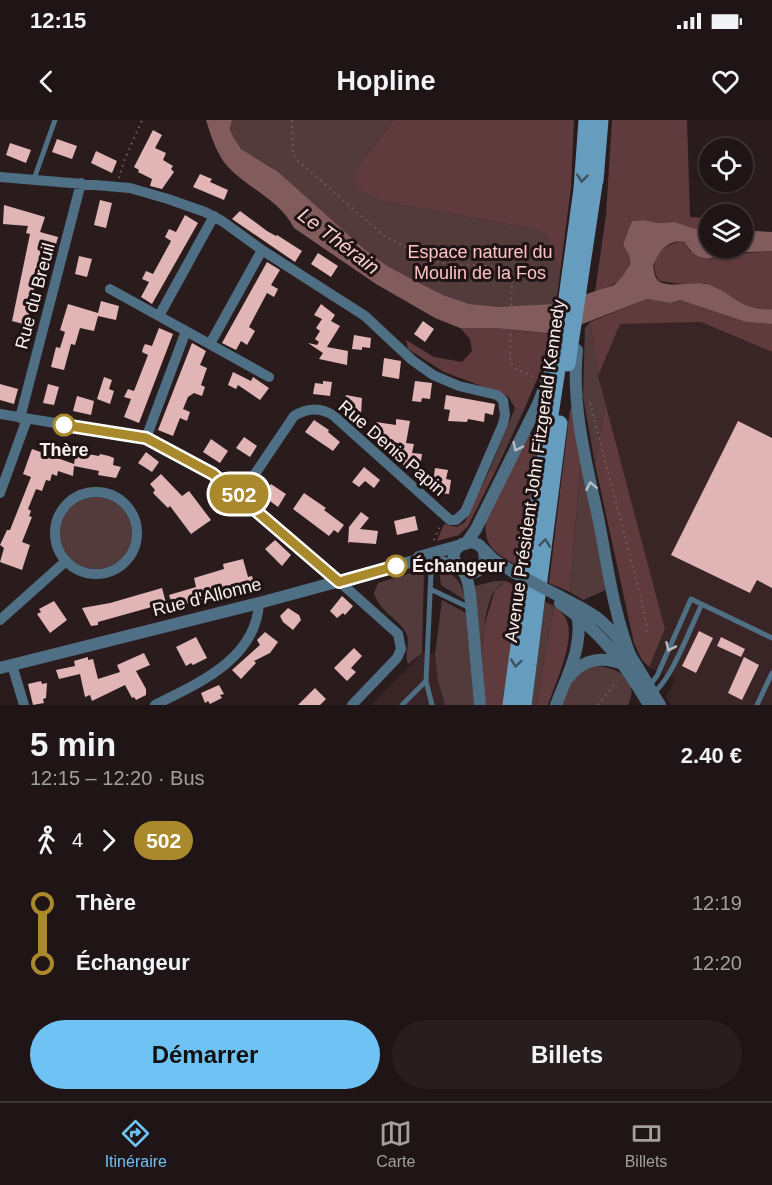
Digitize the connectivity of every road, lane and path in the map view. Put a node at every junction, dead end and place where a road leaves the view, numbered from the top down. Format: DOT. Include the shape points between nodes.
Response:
graph roads {
  1 [pos="55,120"];
  2 [pos="142,120"];
  3 [pos="292,120"];
  4 [pos="586,120"];
  5 [pos="600,120"];
  6 [pos="0,177"];
  7 [pos="34,179"];
  8 [pos="81,183"];
  9 [pos="117,187"];
  10 [pos="214,216"];
  11 [pos="262,250"];
  12 [pos="110,289"];
  13 [pos="576,296"];
  14 [pos="159,316"];
  15 [pos="186,331"];
  16 [pos="570,334"];
  17 [pos="210,344"];
  18 [pos="269,377"];
  19 [pos="547,383"];
  20 [pos="588,397"];
  21 [pos="0,414"];
  22 [pos="24,418"];
  23 [pos="146,438"];
  24 [pos="0,493"];
  25 [pos="240,496"];
  26 [pos="444,515"];
  27 [pos="465,543"];
  28 [pos="483,549"];
  29 [pos="428,557"];
  30 [pos="66,561"];
  31 [pos="459,569"];
  32 [pos="479,571"];
  33 [pos="515,575"];
  34 [pos="339,582"];
  35 [pos="430,589"];
  36 [pos="558,599"];
  37 [pos="259,603"];
  38 [pos="572,603"];
  39 [pos="702,604"];
  40 [pos="615,605"];
  41 [pos="472,609"];
  42 [pos="579,619"];
  43 [pos="0,620"];
  44 [pos="602,622"];
  45 [pos="646,636"];
  46 [pos="772,638"];
  47 [pos="629,663"];
  48 [pos="6,666"];
  49 [pos="772,673"];
  50 [pos="426,681"];
  51 [pos="617,681"];
  52 [pos="564,683"];
  53 [pos="646,696"];
  54 [pos="24,705"];
  55 [pos="155,705"];
  56 [pos="352,705"];
  57 [pos="402,705"];
  58 [pos="432,705"];
  59 [pos="480,705"];
  60 [pos="510,705"];
  61 [pos="524,705"];
  62 [pos="556,705"];
  63 [pos="598,705"];
  64 [pos="660,705"];
  65 [pos="757,705"];
  1 -- 7 [label="lane"];
  2 -- 9 [label="path"];
  3 -- 19 [label="path" via="293,154 297,160 378,231 434,261 505,267 512,273 511,365"];
  4 -- 13 [label="main road, Avenue Président John Fitzgerald Kennedy, one-way"];
  5 -- 13 [label="main road, Avenue Président John Fitzgerald Kennedy" via="597,171"];
  6 -- 7 [label="street"];
  7 -- 8 [label="street"];
  8 -- 9 [label="street"];
  8 -- 22 [label="street, Rue du Breuil"];
  9 -- 10 [label="street" via="168,199"];
  10 -- 11 [label="street"];
  10 -- 14 [label="street"];
  11 -- 17 [label="street"];
  11 -- 26 [label="street, Rue Denis Papin" via="358,311 434,375 500,398 504,420 462,516 452,521"];
  12 -- 14 [label="street"];
  13 -- 16 [label="main road, Avenue Président John Fitzgerald Kennedy"];
  14 -- 15 [label="street"];
  15 -- 17 [label="street"];
  15 -- 23 [label="street"];
  16 -- 19 [label="street"];
  40 -- 16 [label="street, one-way" via="577,410"];
  16 -- 60 [label="main road, Avenue Président John Fitzgerald Kennedy, one-way" via="558,369"];
  61 -- 16 [label="main road, Avenue Président John Fitzgerald Kennedy, one-way"];
  17 -- 18 [label="street"];
  19 -- 27 [label="street, one-way"];
  20 -- 45 [label="path" via="641,598"];
  21 -- 22 [label="street"];
  22 -- 23 [label="street"];
  22 -- 24 [label="street, Rue du Breuil"];
  23 -- 25 [label="street" via="213,474"];
  25 -- 26 [label="street, Rue Denis Papin" via="294,416 319,410 334,416"];
  25 -- 34 [label="street"];
  26 -- 29 [label="path"];
  27 -- 28 [label="street"];
  27 -- 29 [label="street, Rue d'Allonne"];
  27 -- 31 [label="street" via="455,552"];
  28 -- 32 [label="street" via="485,561"];
  28 -- 33 [label="street"];
  29 -- 31 [label="street, Rue d'Allonne"];
  29 -- 34 [label="street, Rue d'Allonne"];
  29 -- 35 [label="lane"];
  30 -- 30 [label="street" via="76,569 95,573 113,570 124,562 132,552 136,534 135,521 125,505 96,492 68,504 60,514 55,532"];
  30 -- 43 [label="street"];
  31 -- 32 [label="street"];
  31 -- 41 [label="street" via="469,587"];
  32 -- 33 [label="street"];
  33 -- 36 [label="street"];
  34 -- 37 [label="street, Rue d'Allonne"];
  34 -- 56 [label="street" via="394,629 401,644 397,658"];
  35 -- 41 [label="lane"];
  35 -- 50 [label="lane"];
  36 -- 38 [label="street"];
  36 -- 42 [label="street"];
  37 -- 48 [label="street, Rue d'Allonne"];
  37 -- 55 [label="street" via="255,626 228,663 212,676"];
  38 -- 42 [label="street"];
  38 -- 44 [label="street"];
  39 -- 46 [label="lane"];
  39 -- 53 [label="lane" via="669,675 662,686"];
  39 -- 53 [label="lane, one-way" via="691,598"];
  40 -- 44 [label="street" via="611,616"];
  40 -- 47 [label="street"];
  41 -- 59 [label="street"];
  42 -- 44 [label="street" via="590,624"];
  42 -- 47 [label="street"];
  42 -- 52 [label="street" via="578,641"];
  44 -- 47 [label="street"];
  47 -- 52 [label="street" via="604,659 588,662 574,670"];
  47 -- 53 [label="street"];
  48 -- 54 [label="street"];
  49 -- 65 [label="lane"];
  50 -- 57 [label="lane"];
  50 -- 58 [label="lane"];
  51 -- 63 [label="path"];
  52 -- 62 [label="street"];
  53 -- 64 [label="street"];
}
